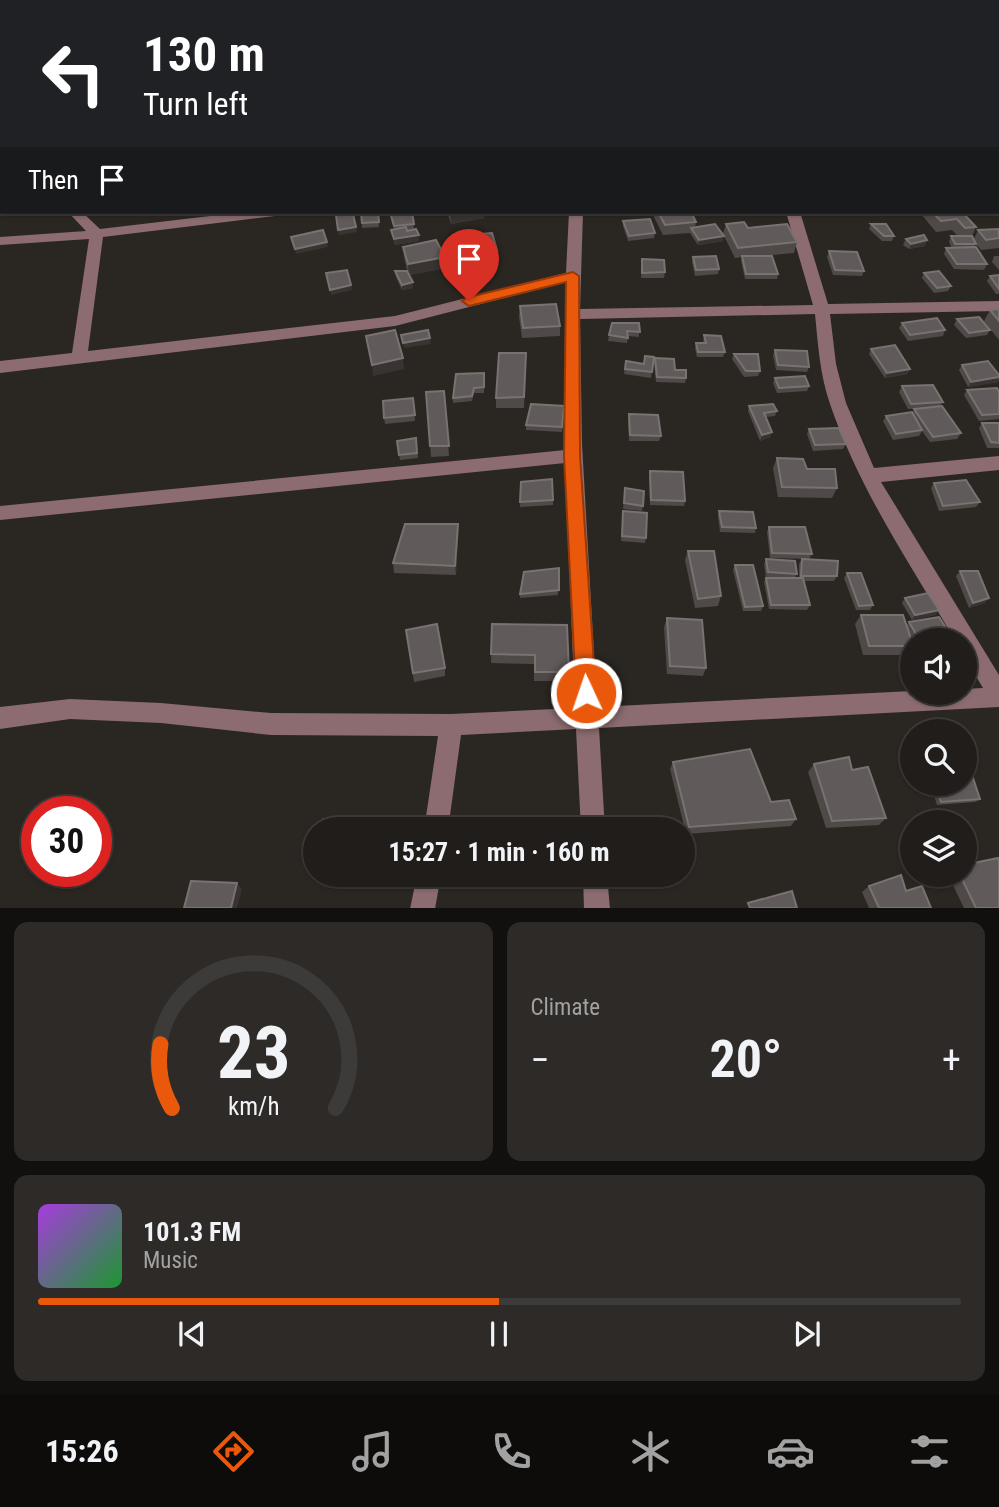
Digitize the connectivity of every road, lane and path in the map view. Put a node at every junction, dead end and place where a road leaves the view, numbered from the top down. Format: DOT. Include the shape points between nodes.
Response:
graph roads {
  1 [pos="77,214"];
  2 [pos="259,214"];
  3 [pos="576,214"];
  4 [pos="794,214"];
  5 [pos="97,234"];
  6 [pos="0,241"];
  7 [pos="573,276"];
  8 [pos="999,306"];
  9 [pos="822,309"];
  10 [pos="572,314"];
  11 [pos="79,358"];
  12 [pos="0,367"];
  13 [pos="572,456"];
  14 [pos="999,463"];
  15 [pos="868,476"];
  16 [pos="0,513"];
  17 [pos="999,696"];
  18 [pos="0,718"];
  19 [pos="588,719"];
  20 [pos="451,725"];
  21 [pos="438,817"];
  22 [pos="592,817"];
  23 [pos="426,887"];
  24 [pos="596,887"];
  25 [pos="422,908"];
  26 [pos="597,908"];
  1 -- 5 [label="street"];
  2 -- 5 [label="street"];
  3 -- 7 [label="street"];
  4 -- 9 [label="street"];
  5 -- 6 [label="street"];
  5 -- 11 [label="street"];
  7 -- 10 [label="street"];
  7 -- 11 [label="street" via="395,321"];
  8 -- 9 [label="street"];
  9 -- 10 [label="street"];
  9 -- 15 [label="street" via="838,403"];
  10 -- 13 [label="street"];
  11 -- 12 [label="street"];
  13 -- 16 [label="street"];
  13 -- 19 [label="street"];
  14 -- 15 [label="street"];
  15 -- 17 [label="street"];
  17 -- 19 [label="street"];
  18 -- 20 [label="street" via="70,709 271,724"];
  19 -- 20 [label="street"];
  19 -- 22 [label="street"];
  20 -- 21 [label="street"];
  23 -- 25 [label="street"];
  24 -- 26 [label="street"];
}
